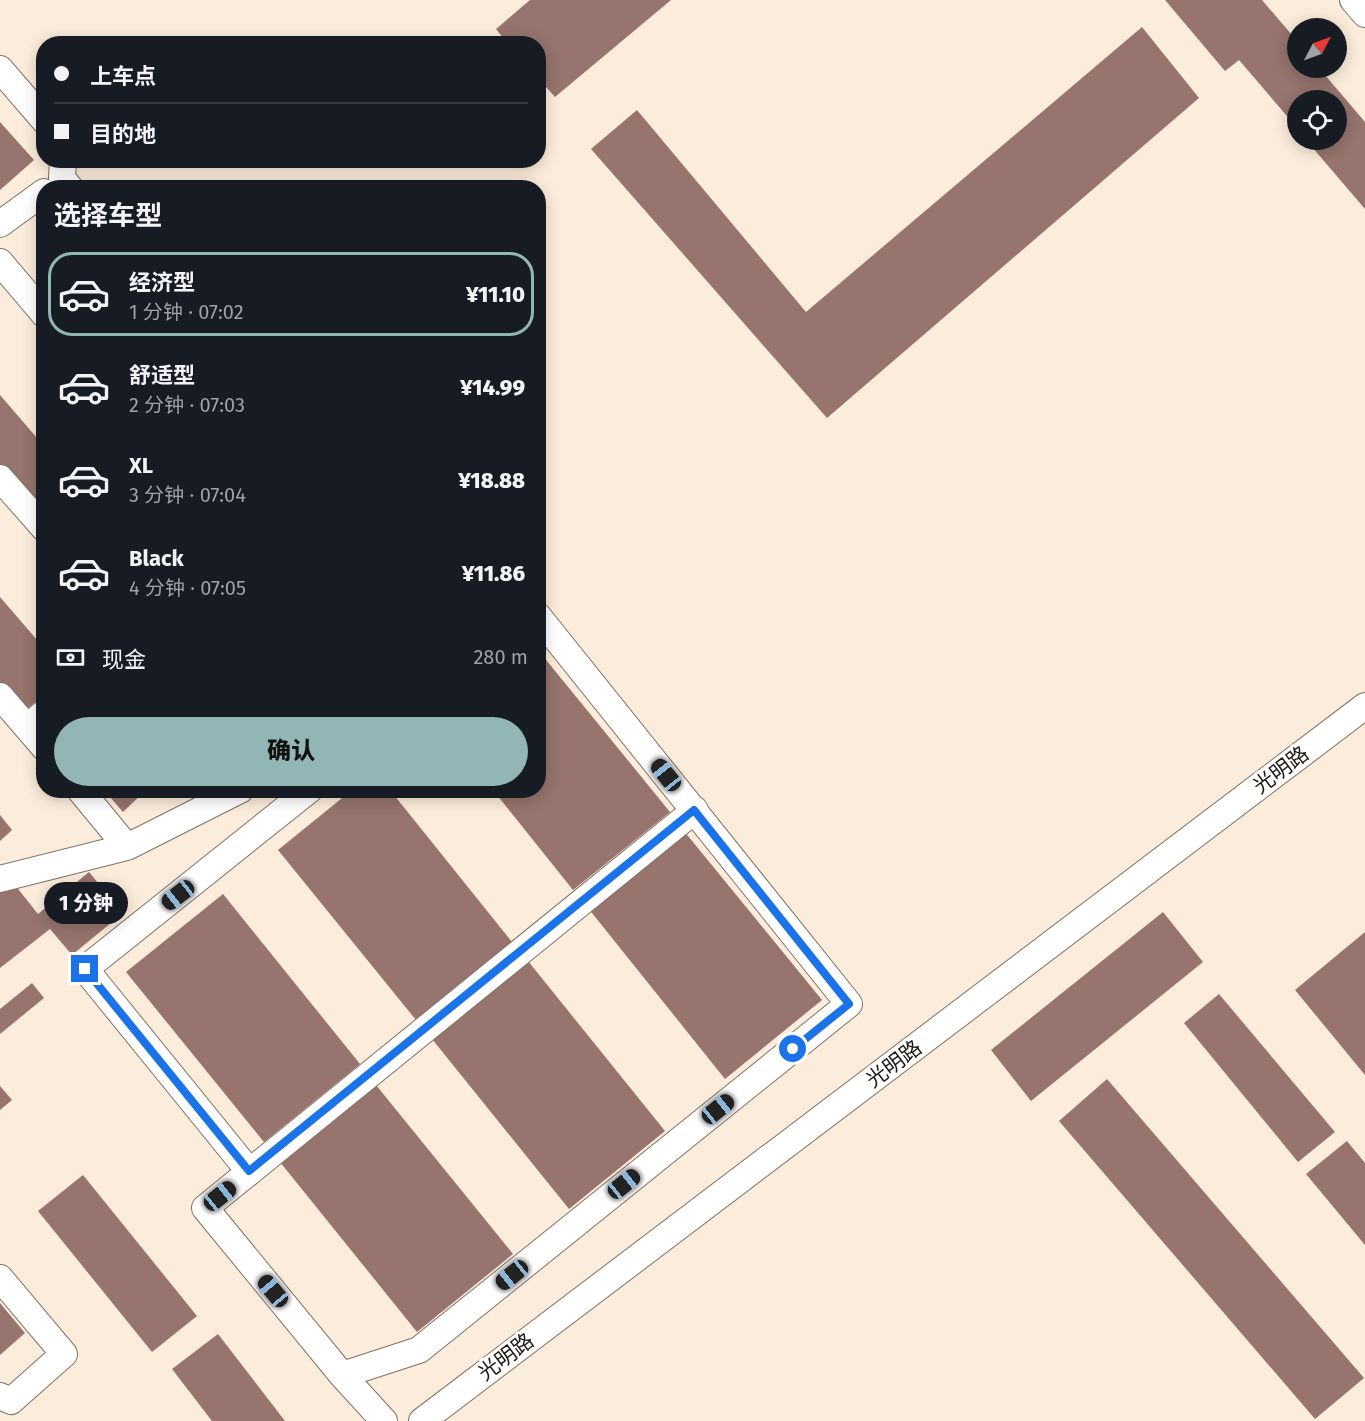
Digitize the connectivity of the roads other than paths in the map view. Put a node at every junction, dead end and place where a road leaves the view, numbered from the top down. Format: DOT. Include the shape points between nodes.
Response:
graph roads {
  1 [pos="1353,0"];
  2 [pos="1365,14"];
  3 [pos="0,69"];
  4 [pos="36,111"];
  5 [pos="36,197"];
  6 [pos="0,224"];
  7 [pos="0,262"];
  8 [pos="36,305"];
  9 [pos="0,478"];
  10 [pos="36,519"];
  11 [pos="546,626"];
  12 [pos="0,696"];
  13 [pos="1365,706"];
  14 [pos="35,720"];
  15 [pos="87,798"];
  16 [pos="224,798"];
  17 [pos="299,798"];
  18 [pos="694,810"];
  19 [pos="128,847"];
  20 [pos="0,879"];
  21 [pos="249,1171"];
  22 [pos="0,1278"];
  23 [pos="342,1375"];
  24 [pos="0,1396"];
  25 [pos="384,1421"];
  26 [pos="422,1421"];
  1 -- 2 [label="street"];
  3 -- 4 [label="street"];
  5 -- 6 [label="street"];
  7 -- 8 [label="street"];
  9 -- 10 [label="street"];
  11 -- 18 [label="street"];
  12 -- 14 [label="street"];
  13 -- 26 [label="street, 光明路"];
  15 -- 19 [label="street"];
  16 -- 19 [label="street"];
  17 -- 21 [label="street" via="85,969"];
  18 -- 21 [label="street"];
  18 -- 23 [label="street" via="849,1004 419,1350"];
  19 -- 20 [label="street"];
  21 -- 23 [label="street" via="205,1208"];
  22 -- 24 [label="street" via="64,1354 11,1401"];
  23 -- 25 [label="street"];
}
